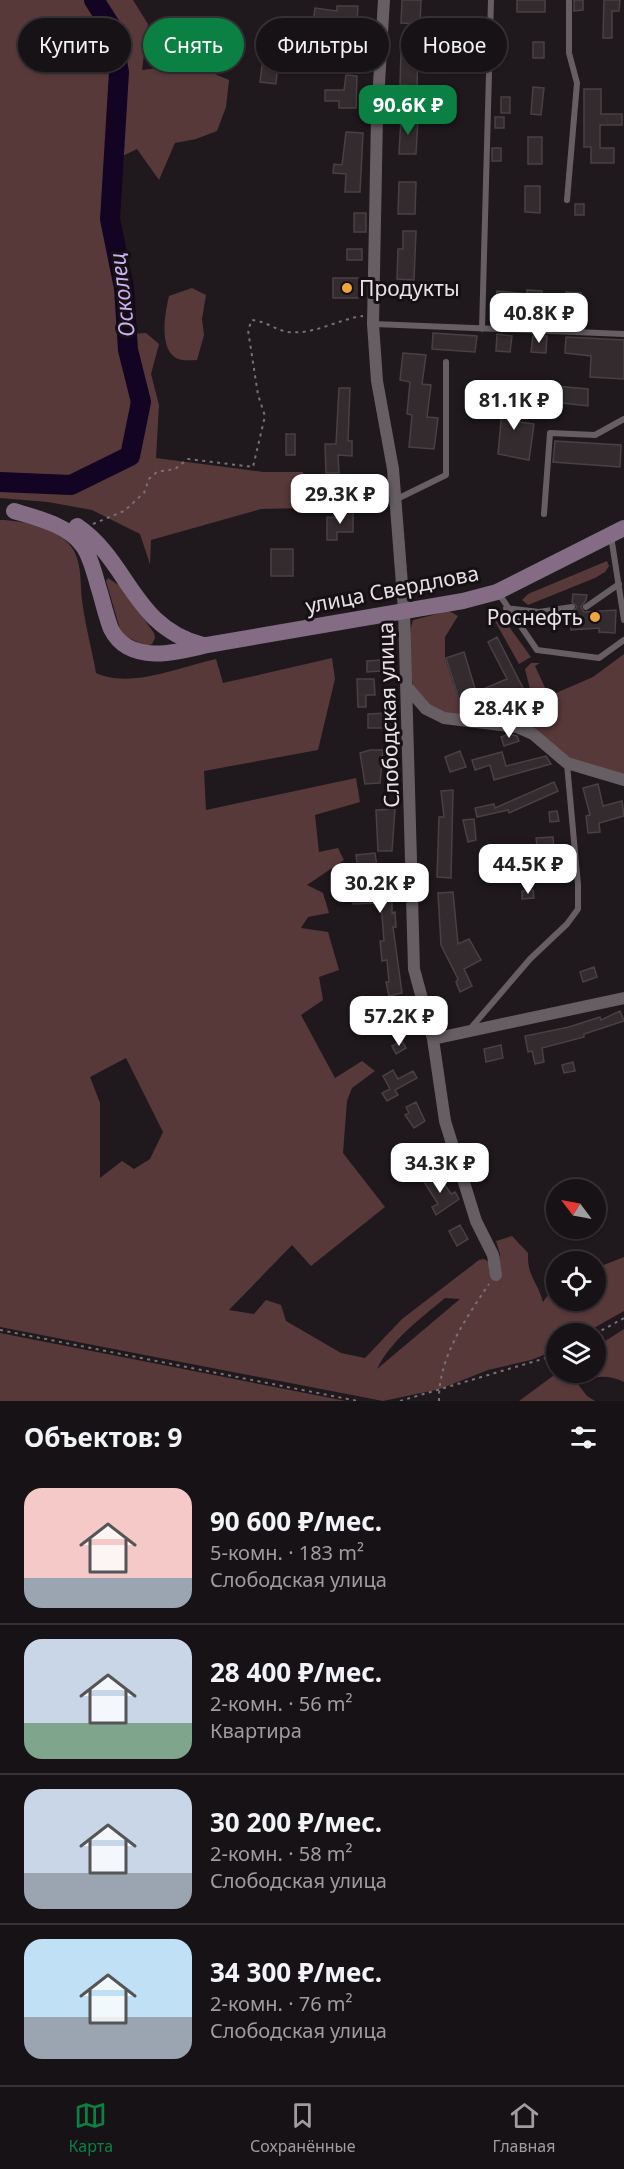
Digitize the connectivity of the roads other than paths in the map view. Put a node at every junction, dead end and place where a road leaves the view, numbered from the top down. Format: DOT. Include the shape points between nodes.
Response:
graph roads {
  1 [pos="384,0"];
  2 [pos="492,0"];
  3 [pos="569,0"];
  4 [pos="567,200"];
  5 [pos="370,318"];
  6 [pos="482,329"];
  7 [pos="624,334"];
  8 [pos="446,362"];
  9 [pos="624,419"];
  10 [pos="394,500"];
  11 [pos="7,510"];
  12 [pos="544,514"];
  13 [pos="621,533"];
  14 [pos="619,584"];
  15 [pos="497,592"];
  16 [pos="572,607"];
  17 [pos="586,607"];
  18 [pos="506,608"];
  19 [pos="404,610"];
  20 [pos="624,620"];
  21 [pos="624,640"];
  22 [pos="207,645"];
  23 [pos="407,687"];
  24 [pos="567,763"];
  25 [pos="624,780"];
  26 [pos="624,998"];
  27 [pos="466,1034"];
  28 [pos="433,1039"];
  29 [pos="496,1275"];
  1 -- 5 [label="street, Слободская улица"];
  2 -- 6 [label="lane"];
  3 -- 4 [label="lane" via="569,53 577,83"];
  5 -- 6 [label="lane"];
  5 -- 10 [label="street, Слободская улица" via="393,469"];
  6 -- 7 [label="lane"];
  8 -- 10 [label="lane" via="446,475"];
  9 -- 12 [label="lane" via="595,435 550,433"];
  10 -- 19 [label="street, Слободская улица"];
  11 -- 22 [label="main road, улица Свердлова" via="50,514 83,530 167,631"];
  11 -- 22 [label="main road, улица Свердлова" via="61,529 84,546 112,630 122,643 156,654 174,654"];
  13 -- 14 [label="lane"];
  13 -- 15 [label="main road, улица Свердлова"];
  14 -- 17 [label="lane"];
  14 -- 20 [label="lane"];
  15 -- 18 [label="lane"];
  15 -- 19 [label="main road, улица Свердлова"];
  16 -- 18 [label="lane" via="539,612"];
  18 -- 21 [label="lane" via="537,650 599,658"];
  19 -- 22 [label="main road, улица Свердлова"];
  19 -- 23 [label="street, Слободская улица"];
  23 -- 24 [label="street" via="426,709 444,718 517,727 533,734"];
  23 -- 28 [label="street, Слободская улица" via="414,969"];
  24 -- 25 [label="street"];
  24 -- 27 [label="lane" via="578,909"];
  26 -- 27 [label="street"];
  27 -- 28 [label="street"];
  28 -- 29 [label="street, Слободская улица" via="445,1121 476,1221 493,1255"];
}
